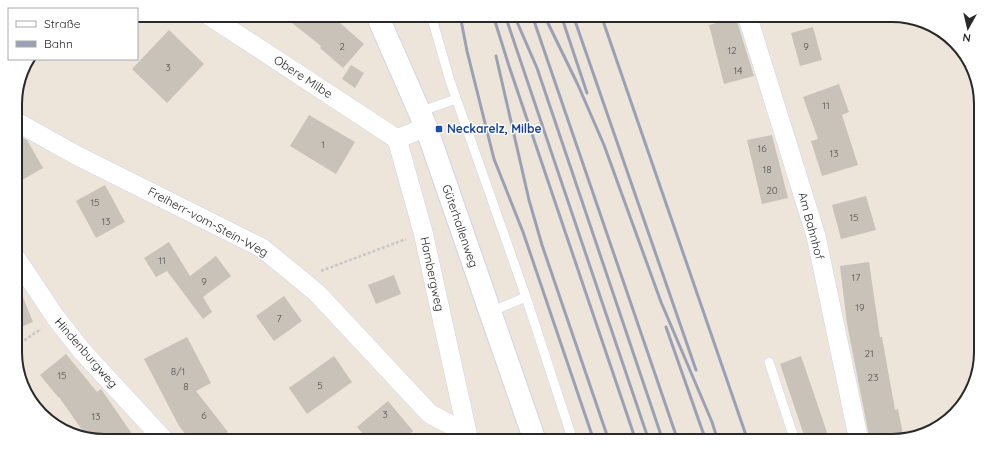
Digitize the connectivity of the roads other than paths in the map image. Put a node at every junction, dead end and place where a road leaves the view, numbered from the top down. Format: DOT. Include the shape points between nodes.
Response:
graph roads {
  1 [pos="219,22"];
  2 [pos="380,22"];
  3 [pos="433,22"];
  4 [pos="749,22"];
  5 [pos="456,99"];
  6 [pos="423,120"];
  7 [pos="22,125"];
  8 [pos="397,139"];
  9 [pos="22,267"];
  10 [pos="526,297"];
  11 [pos="490,312"];
  12 [pos="769,362"];
  13 [pos="159,434"];
  14 [pos="462,434"];
  15 [pos="466,434"];
  16 [pos="533,434"];
  17 [pos="571,434"];
  18 [pos="793,434"];
  19 [pos="858,434"];
  1 -- 8 [label="street, Obere Milbe"];
  2 -- 6 [label="street, Güterhallenweg"];
  3 -- 5 [label="lane"];
  4 -- 19 [label="street, Am Bahnhof" via="816,236"];
  5 -- 6 [label="lane"];
  5 -- 10 [label="lane"];
  6 -- 8 [label="street"];
  6 -- 11 [label="street, Güterhallenweg"];
  7 -- 14 [label="street, Freiherr-vom-Stein-Weg" via="76,155 262,248 317,293 430,414"];
  8 -- 15 [label="street, Hambergweg" via="423,232"];
  9 -- 13 [label="street, Hindenburgweg" via="82,351"];
  10 -- 11 [label="lane"];
  10 -- 17 [label="lane"];
  11 -- 16 [label="street, Güterhallenweg"];
  12 -- 18 [label="lane"];
}
